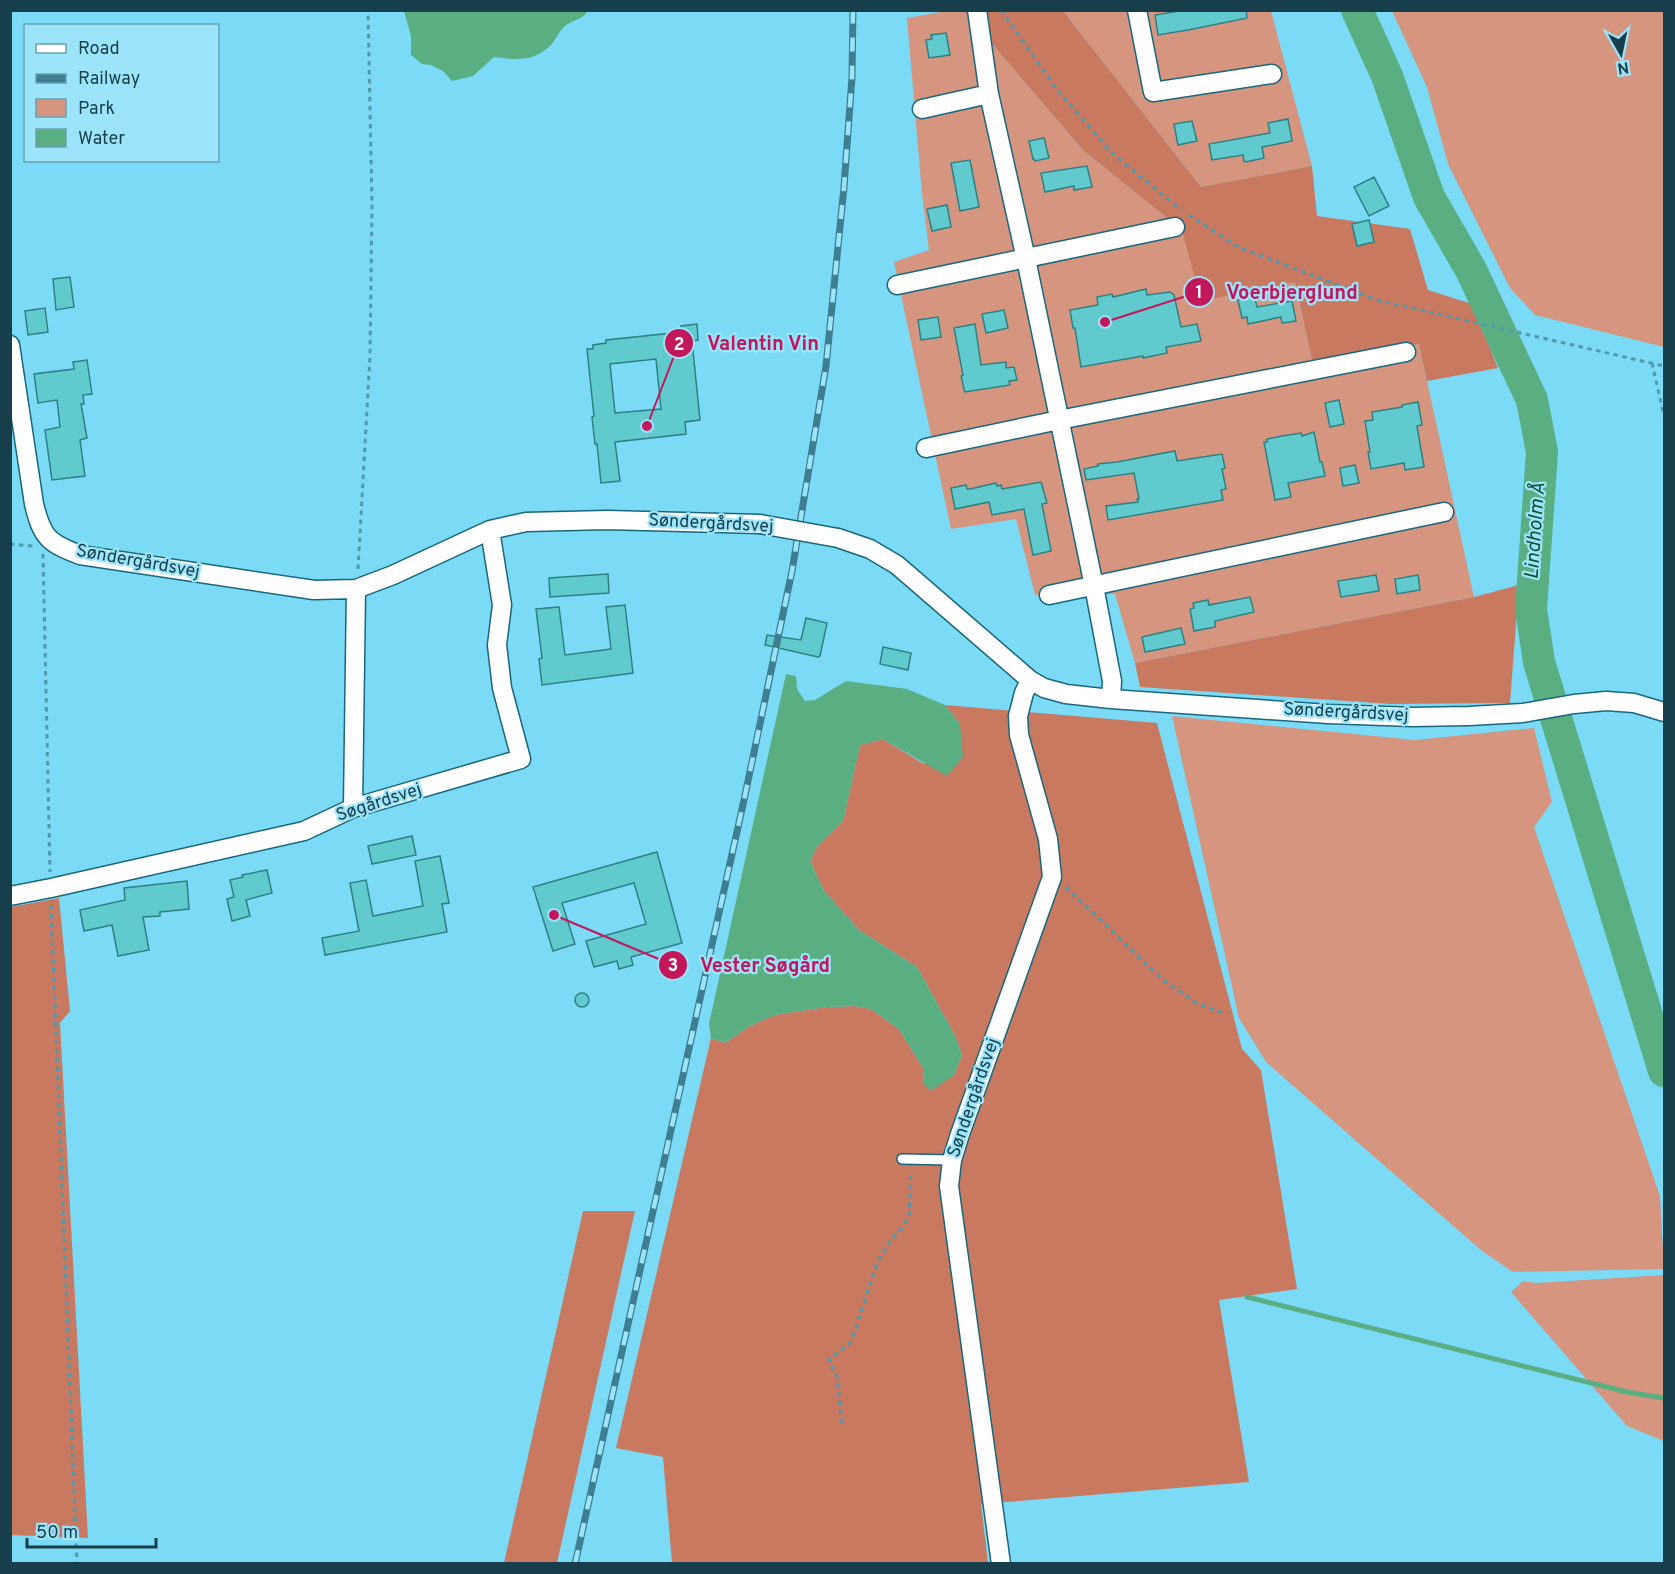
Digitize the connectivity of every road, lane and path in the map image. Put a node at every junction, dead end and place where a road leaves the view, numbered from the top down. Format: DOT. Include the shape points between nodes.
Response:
graph roads {
  1 [pos="368,10"];
  2 [pos="977,10"];
  3 [pos="1000,10"];
  4 [pos="1137,10"];
  5 [pos="1272,74"];
  6 [pos="989,94"];
  7 [pos="922,109"];
  8 [pos="1175,227"];
  9 [pos="1026,259"];
  10 [pos="897,285"];
  11 [pos="10,345"];
  12 [pos="1406,352"];
  13 [pos="1652,363"];
  14 [pos="1665,366"];
  15 [pos="1665,416"];
  16 [pos="1059,420"];
  17 [pos="926,448"];
  18 [pos="1444,512"];
  19 [pos="489,530"];
  20 [pos="48,538"];
  21 [pos="1094,586"];
  22 [pos="356,589"];
  23 [pos="1049,595"];
  24 [pos="1030,680"];
  25 [pos="1112,699"];
  26 [pos="1665,712"];
  27 [pos="353,808"];
  28 [pos="1052,878"];
  29 [pos="51,888"];
  30 [pos="10,896"];
  31 [pos="1226,1014"];
  32 [pos="907,1160"];
  33 [pos="952,1160"];
  34 [pos="842,1423"];
  35 [pos="77,1563"];
  36 [pos="1000,1563"];
  1 -- 22 [label="path" via="370,356"];
  2 -- 6 [label="street"];
  3 -- 13 [label="path" via="1058,91 1112,153 1179,209 1238,247 1377,300"];
  4 -- 5 [label="street" via="1153,92"];
  6 -- 7 [label="street"];
  6 -- 9 [label="street"];
  8 -- 9 [label="street"];
  9 -- 10 [label="street"];
  9 -- 16 [label="street"];
  11 -- 20 [label="street" via="34,504 38,522"];
  12 -- 16 [label="street"];
  13 -- 14 [label="path"];
  13 -- 15 [label="path"];
  16 -- 17 [label="street"];
  16 -- 21 [label="street"];
  18 -- 21 [label="street"];
  19 -- 22 [label="street, Søndergårdsvej"];
  19 -- 24 [label="street, Søndergårdsvej, bridge" via="526,522 607,520 760,524 838,538 870,549 897,565"];
  19 -- 27 [label="street, Søgårdsvej" via="502,605 498,645 502,688 521,759"];
  20 -- 22 [label="street, Søndergårdsvej" via="80,555 122,562 314,590"];
  20 -- 29 [label="path" via="42,556"];
  21 -- 23 [label="street"];
  21 -- 25 [label="street"];
  22 -- 27 [label="street"];
  24 -- 25 [label="street, Søndergårdsvej" via="1066,694"];
  24 -- 28 [label="street, Søndergårdsvej" via="1018,716 1019,735 1048,839"];
  25 -- 26 [label="street, Søndergårdsvej" via="1328,714 1469,716 1606,701 1634,703"];
  27 -- 29 [label="street, Søgårdsvej" via="304,831"];
  28 -- 31 [label="path" via="1071,890 1162,979 1196,1003"];
  28 -- 33 [label="street, Søndergårdsvej"];
  29 -- 30 [label="street, Søgårdsvej"];
  29 -- 35 [label="path"];
  32 -- 33 [label="lane"];
  32 -- 34 [label="path" via="909,1216 877,1263 850,1343 829,1359 837,1377"];
  33 -- 36 [label="street, Søndergårdsvej" via="949,1186"];
}
